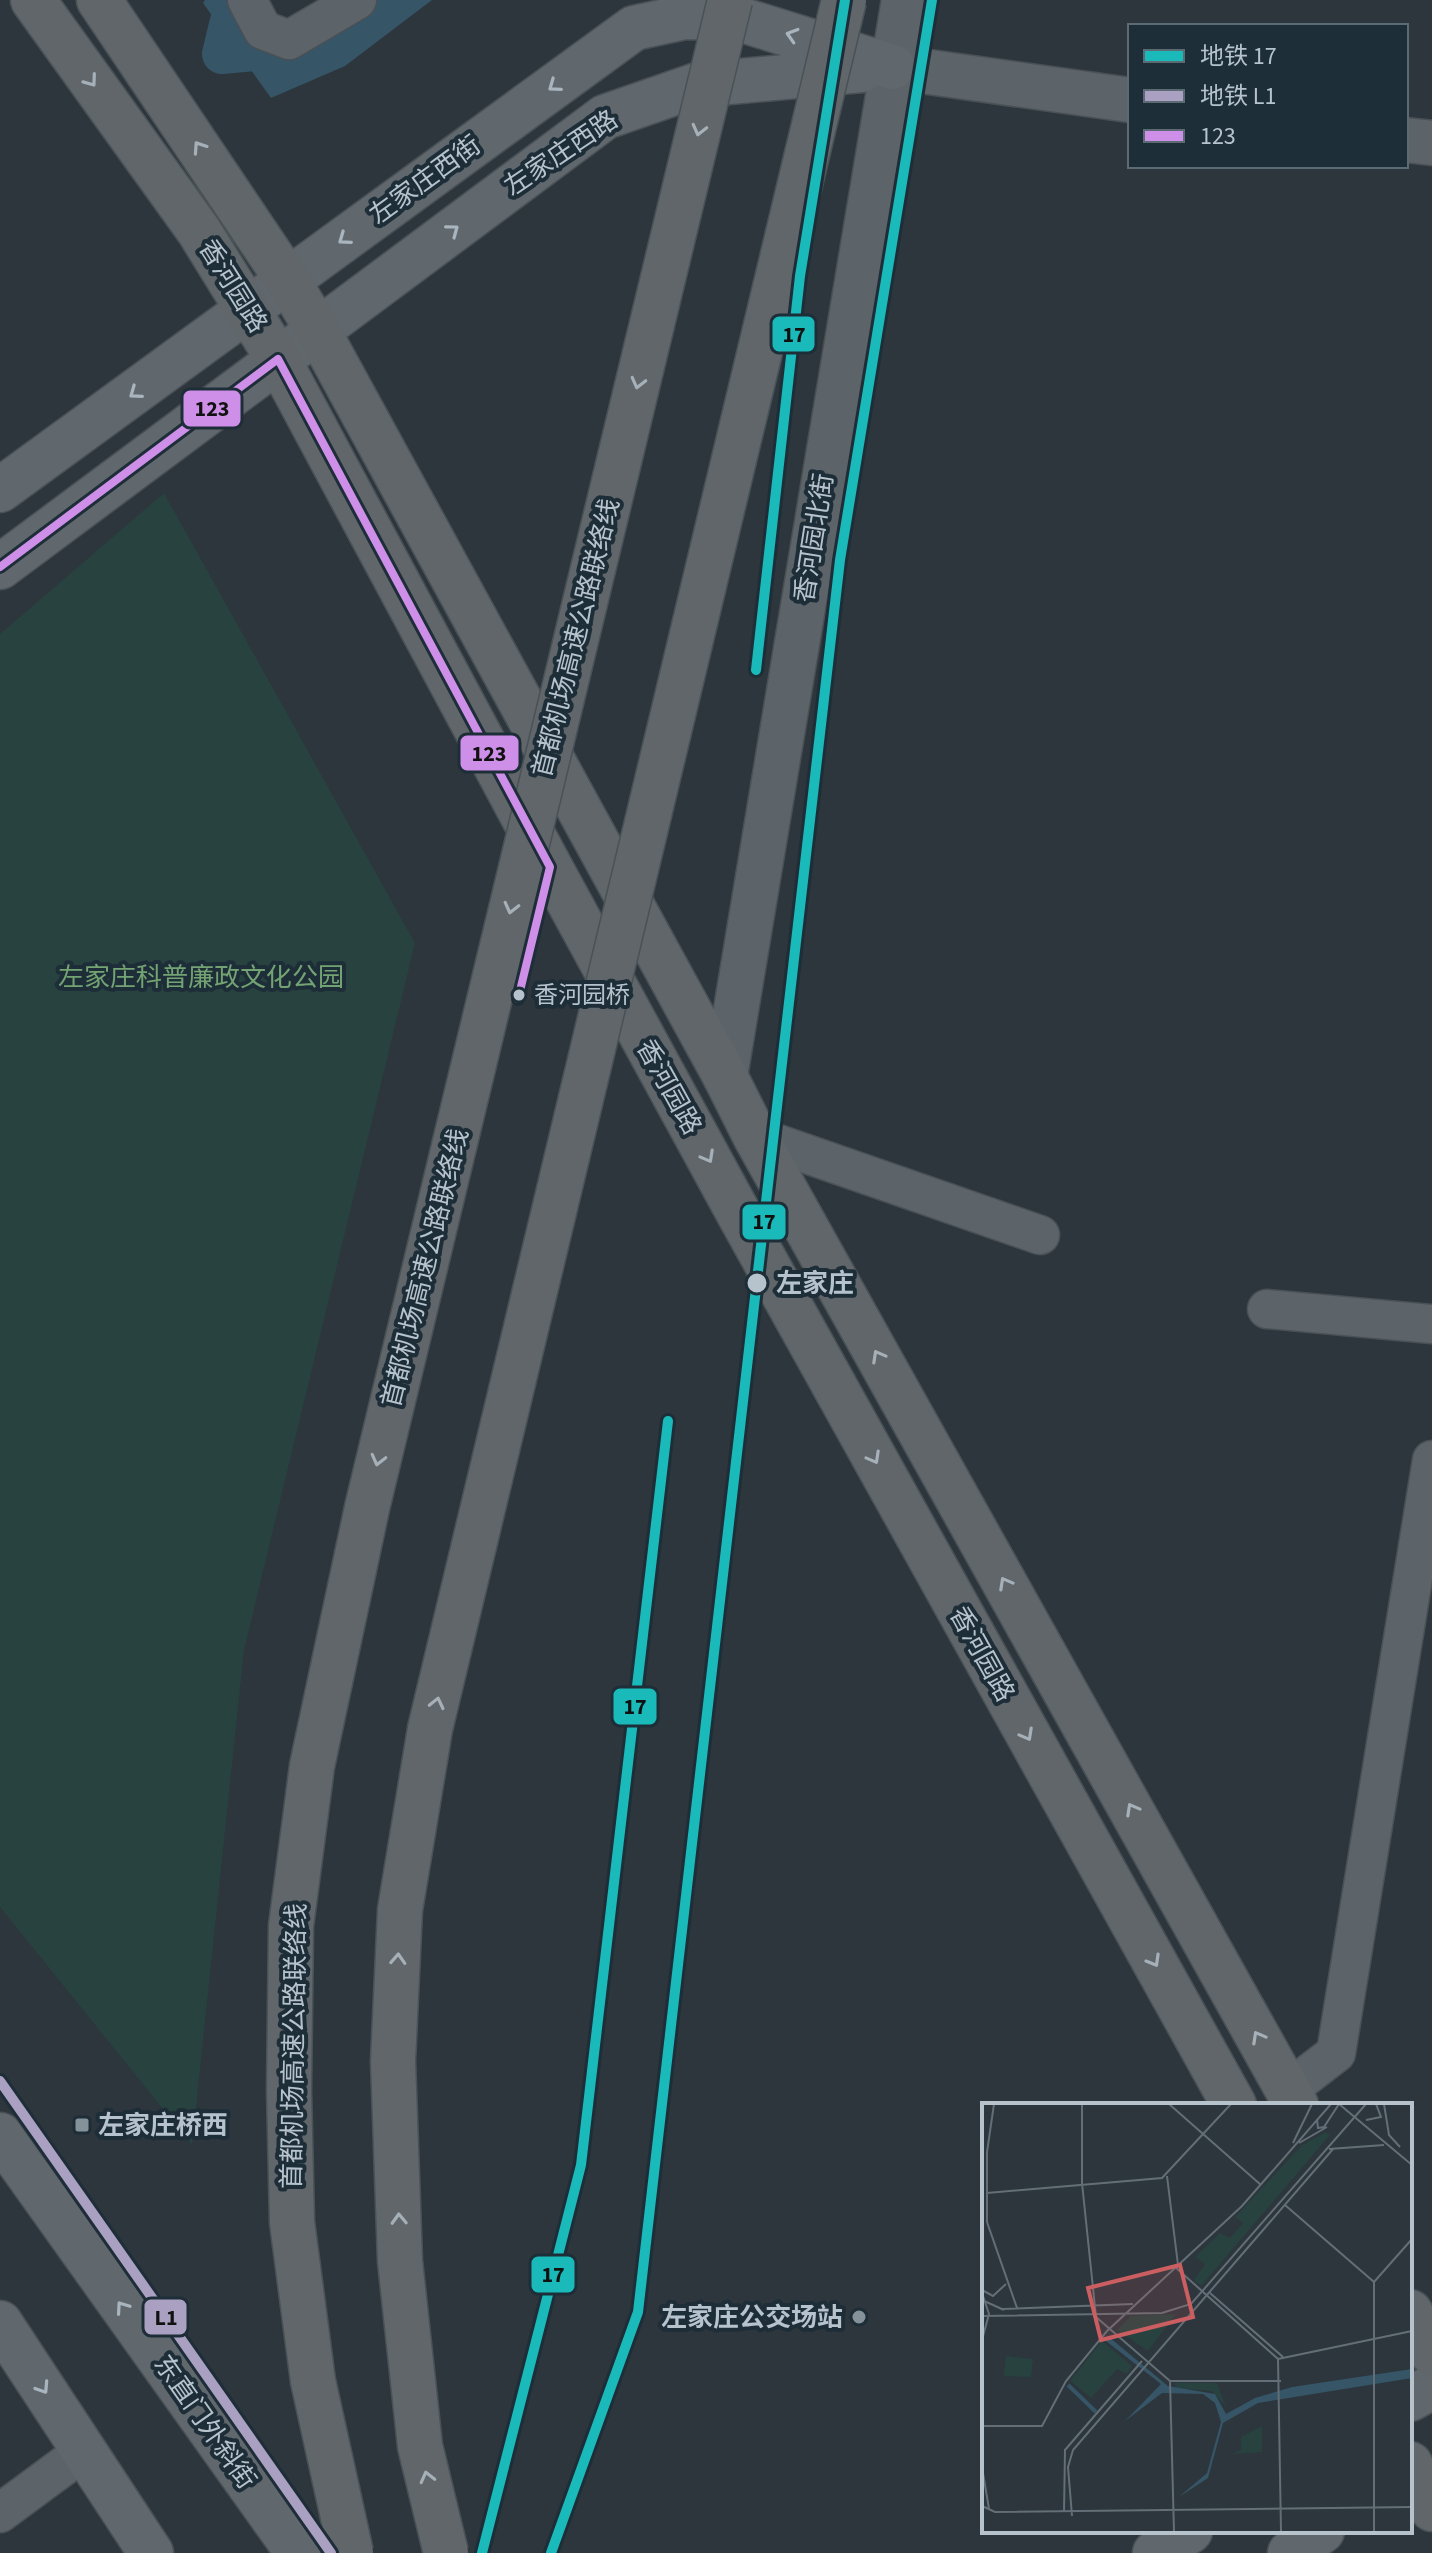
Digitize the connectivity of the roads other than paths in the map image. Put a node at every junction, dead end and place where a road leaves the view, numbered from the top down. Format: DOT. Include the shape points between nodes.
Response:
graph roads {
  1 [pos="99,0"];
  2 [pos="247,0"];
  3 [pos="357,0"];
  4 [pos="730,0"];
  5 [pos="844,0"];
  6 [pos="904,0"];
  7 [pos="39,9"];
  8 [pos="893,67"];
  9 [pos="1128,100"];
  10 [pos="1408,140"];
  11 [pos="1432,143"];
  12 [pos="288,281"];
  13 [pos="250,310"];
  14 [pos="318,331"];
  15 [pos="278,359"];
  16 [pos="0,490"];
  17 [pos="0,567"];
  18 [pos="725,1076"];
  19 [pos="755,1136"];
  20 [pos="1040,1235"];
  21 [pos="1267,1309"];
  22 [pos="1432,1324"];
  23 [pos="1432,1460"];
  24 [pos="1292,2098"];
  25 [pos="1233,2103"];
  26 [pos="0,2135"];
  27 [pos="1412,2316"];
  28 [pos="0,2323"];
  29 [pos="1432,2353"];
  30 [pos="1432,2387"];
  31 [pos="1412,2398"];
  32 [pos="84,2451"];
  33 [pos="0,2513"];
  34 [pos="1187,2533"];
  35 [pos="1319,2533"];
  36 [pos="151,2553"];
  37 [pos="298,2553"];
  38 [pos="351,2553"];
  39 [pos="446,2553"];
  40 [pos="1155,2553"];
  41 [pos="1290,2553"];
  12 -- 1 [label="highway, 香河园路, one-way"];
  2 -- 3 [label="street" via="263,30 289,40"];
  4 -- 38 [label="highway, 首都机场高速公路联络线, one-way, bridge" via="370,1492 312,1766 291,1926 292,2222 313,2381"];
  39 -- 5 [label="highway, one-way, bridge" via="420,2446 400,2261 393,2061 400,1910 430,1729"];
  6 -- 8 [label="street, 香河园北街"];
  7 -- 13 [label="highway, 香河园路, one-way"];
  8 -- 9 [label="street, 左家庄西路"];
  8 -- 12 [label="main road, 左家庄西街, one-way" via="736,18 685,17 634,28"];
  14 -- 8 [label="main road, 左家庄西路, one-way" via="605,117 697,85"];
  8 -- 18 [label="street, 香河园北街"];
  10 -- 11 [label="street"];
  12 -- 13 [label="main road, 左家庄西街"];
  12 -- 14 [label="highway, 香河园路"];
  13 -- 15 [label="highway, 香河园路"];
  13 -- 16 [label="main road, 左家庄西街, one-way"];
  14 -- 15 [label="main road, 左家庄西路"];
  14 -- 18 [label="highway, 香河园路"];
  15 -- 17 [label="main road"];
  15 -- 25 [label="highway, 香河园路, one-way" via="739,1214"];
  18 -- 19 [label="highway, 香河园路"];
  19 -- 20 [label="street"];
  24 -- 19 [label="highway, 香河园路, one-way"];
  21 -- 22 [label="street"];
  23 -- 24 [label="street" via="1336,2053"];
  37 -- 26 [label="main road, 东直门外斜街, one-way"];
  27 -- 29 [label="highway"];
  28 -- 32 [label="main road, one-way"];
  30 -- 31 [label="main road"];
  32 -- 33 [label="street"];
  32 -- 36 [label="main road"];
  34 -- 40 [label="main road"];
  35 -- 41 [label="main road"];
}
